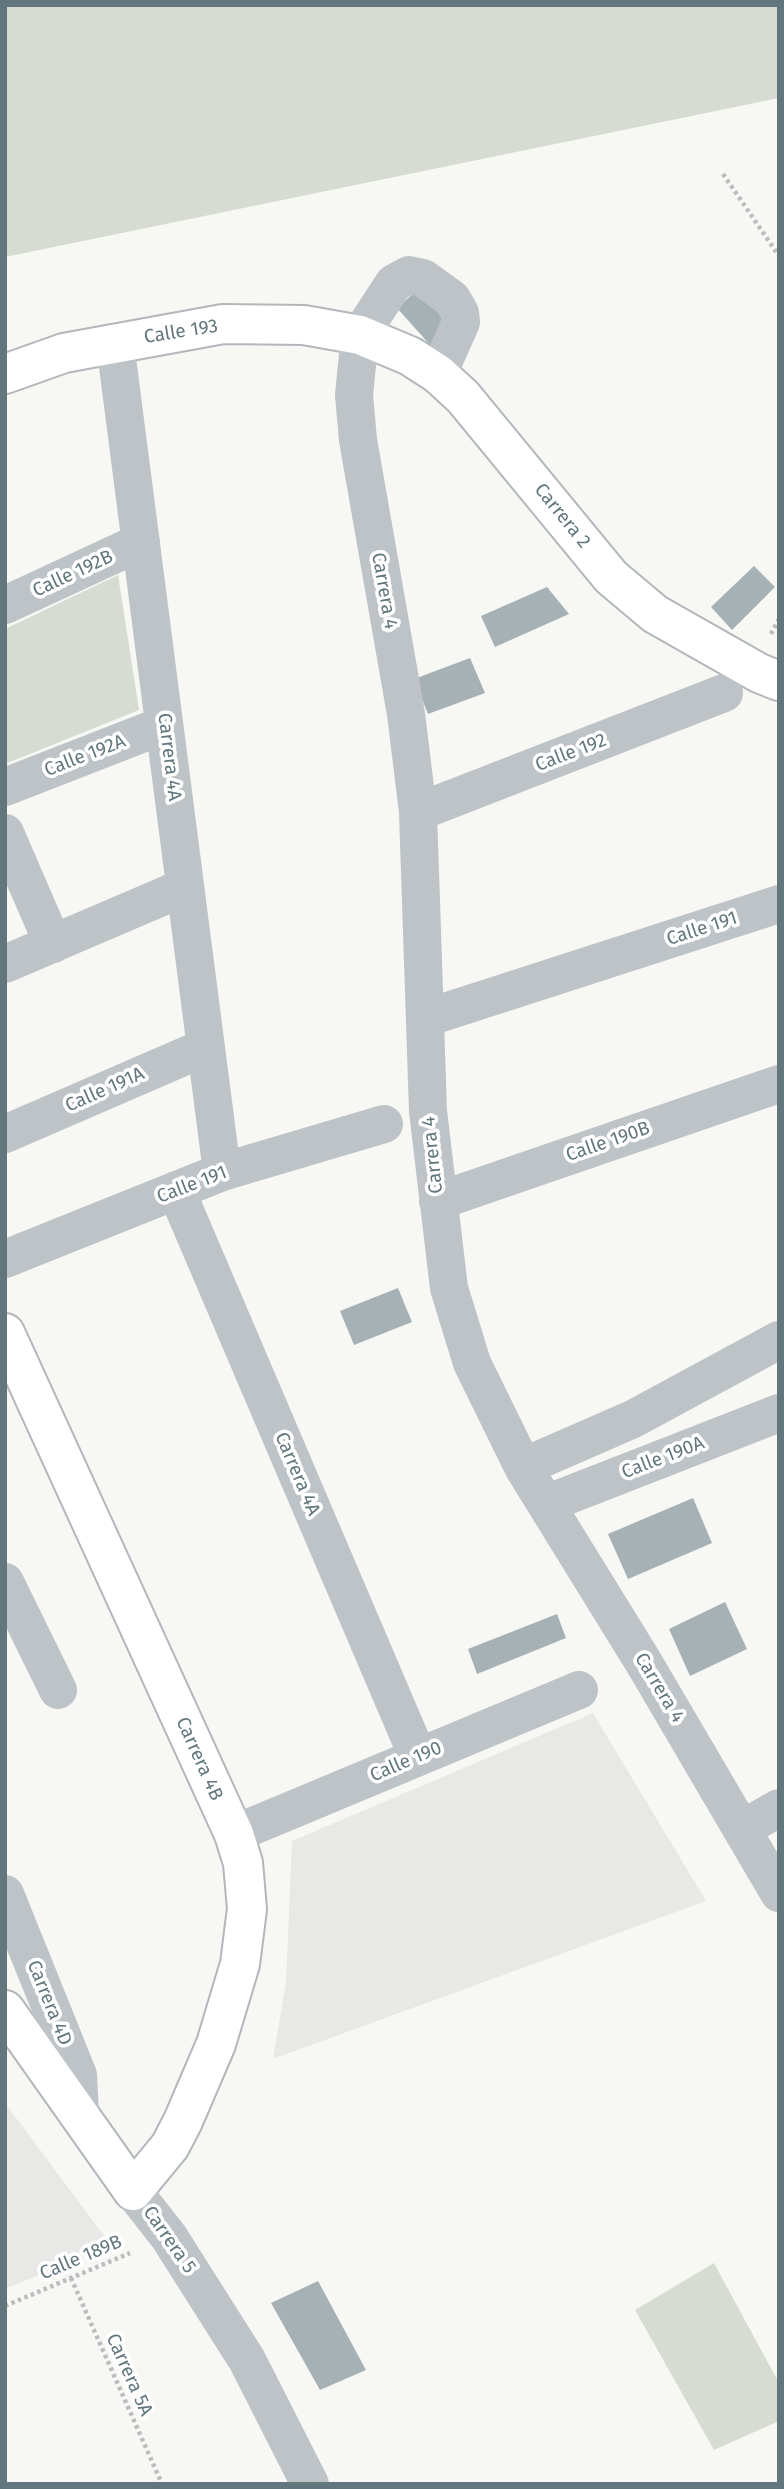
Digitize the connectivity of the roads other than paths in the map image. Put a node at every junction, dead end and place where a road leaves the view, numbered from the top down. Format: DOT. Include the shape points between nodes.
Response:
graph roads {
  1 [pos="360,335"];
  2 [pos="115,342"];
  3 [pos="5,374"];
  4 [pos="438,374"];
  5 [pos="141,542"];
  6 [pos="5,605"];
  7 [pos="779,681"];
  8 [pos="724,693"];
  9 [pos="164,725"];
  10 [pos="5,787"];
  11 [pos="418,813"];
  12 [pos="5,833"];
  13 [pos="185,887"];
  14 [pos="779,904"];
  15 [pos="53,944"];
  16 [pos="5,964"];
  17 [pos="426,1018"];
  18 [pos="206,1046"];
  19 [pos="779,1083"];
  20 [pos="384,1124"];
  21 [pos="5,1134"];
  22 [pos="222,1172"];
  23 [pos="176,1190"];
  24 [pos="438,1201"];
  25 [pos="5,1259"];
  26 [pos="5,1333"];
  27 [pos="779,1340"];
  28 [pos="779,1413"];
  29 [pos="523,1467"];
  30 [pos="546,1504"];
  31 [pos="5,1582"];
  32 [pos="58,1690"];
  33 [pos="579,1690"];
  34 [pos="418,1757"];
  35 [pos="779,1808"];
  36 [pos="742,1829"];
  37 [pos="233,1834"];
  38 [pos="779,1893"];
  39 [pos="5,1894"];
  40 [pos="5,2010"];
  41 [pos="80,2115"];
  42 [pos="133,2191"];
  43 [pos="310,2484"];
  1 -- 2 [label="main road, Calle 193" via="304,325 223,324"];
  1 -- 4 [label="main road, Carrera 2" via="410,356"];
  1 -- 4 [label="street" via="394,283 409,275 423,278 452,299 460,313 461,322"];
  1 -- 11 [label="street, Carrera 4" via="354,394 358,440 406,714"];
  2 -- 3 [label="main road, Calle 193" via="64,353"];
  2 -- 5 [label="street, Carrera 4A"];
  4 -- 7 [label="main road, Carrera 2" via="463,397 611,577 655,614"];
  5 -- 6 [label="street, Calle 192B"];
  5 -- 9 [label="street, Carrera 4A"];
  8 -- 11 [label="street, Calle 192"];
  9 -- 10 [label="street, Calle 192A"];
  9 -- 13 [label="street, Carrera 4A"];
  11 -- 17 [label="street, Carrera 4"];
  12 -- 15 [label="street"];
  13 -- 15 [label="street"];
  13 -- 18 [label="street, Carrera 4A"];
  14 -- 17 [label="street, Calle 191"];
  15 -- 16 [label="street"];
  17 -- 24 [label="street, Carrera 4" via="428,1111"];
  18 -- 21 [label="street, Calle 191A"];
  18 -- 22 [label="street, Carrera 4A"];
  19 -- 24 [label="street, Calle 190B"];
  20 -- 22 [label="street, Calle 191"];
  22 -- 23 [label="street, Calle 191"];
  23 -- 25 [label="street, Calle 191"];
  23 -- 34 [label="street, Carrera 4A"];
  24 -- 29 [label="street, Carrera 4" via="449,1287 468,1351"];
  26 -- 37 [label="main road, Carrera 4B"];
  27 -- 29 [label="street" via="633,1419"];
  28 -- 30 [label="street, Calle 190A"];
  29 -- 30 [label="street, Carrera 4"];
  30 -- 36 [label="street, Carrera 4"];
  31 -- 32 [label="street"];
  33 -- 34 [label="street, Calle 190"];
  34 -- 37 [label="street, Calle 190"];
  35 -- 36 [label="street"];
  36 -- 38 [label="street, Carrera 4"];
  37 -- 42 [label="main road, Carrera 4B" via="243,1863 247,1909 240,1964 216,2044 183,2121 170,2146"];
  39 -- 41 [label="street, Carrera 4D" via="78,2075"];
  40 -- 41 [label="main road, Carrera 5"];
  41 -- 42 [label="main road, Carrera 5"];
  42 -- 43 [label="street, Carrera 5" via="169,2237 247,2360"];
}
